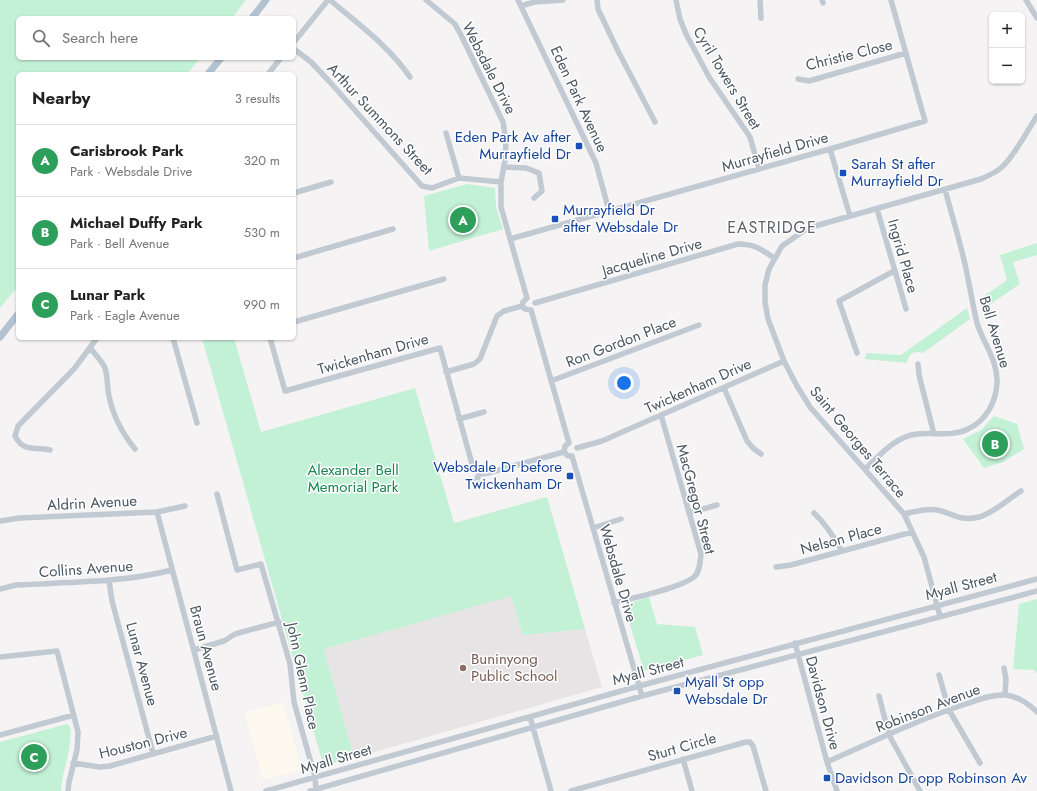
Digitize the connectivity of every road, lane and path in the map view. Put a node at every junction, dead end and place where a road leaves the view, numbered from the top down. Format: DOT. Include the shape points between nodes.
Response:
graph roads {
  1 [pos="266,0"];
  2 [pos="329,0"];
  3 [pos="426,0"];
  4 [pos="518,0"];
  5 [pos="563,0"];
  6 [pos="597,0"];
  7 [pos="676,0"];
  8 [pos="760,0"];
  9 [pos="891,0"];
  10 [pos="1026,0"];
  11 [pos="521,6"];
  12 [pos="254,16"];
  13 [pos="761,18"];
  14 [pos="1037,18"];
  15 [pos="296,40"];
  16 [pos="296,51"];
  17 [pos="906,53"];
  18 [pos="219,60"];
  19 [pos="279,60"];
  20 [pos="210,72"];
  21 [pos="270,72"];
  22 [pos="410,77"];
  23 [pos="798,79"];
  24 [pos="1037,116"];
  25 [pos="655,122"];
  26 [pos="446,133"];
  27 [pos="830,150"];
  28 [pos="504,167"];
  29 [pos="759,169"];
  30 [pos="460,178"];
  31 [pos="331,182"];
  32 [pos="501,182"];
  33 [pos="945,189"];
  34 [pos="296,192"];
  35 [pos="534,198"];
  36 [pos="877,209"];
  37 [pos="609,211"];
  38 [pos="850,216"];
  39 [pos="393,229"];
  40 [pos="510,239"];
  41 [pos="296,257"];
  42 [pos="774,258"];
  43 [pos="894,271"];
  44 [pos="444,279"];
  45 [pos="527,298"];
  46 [pos="535,303"];
  47 [pos="522,306"];
  48 [pos="906,309"];
  49 [pos="531,310"];
  50 [pos="16,317"];
  51 [pos="296,321"];
  52 [pos="699,325"];
  53 [pos="0,337"];
  54 [pos="96,340"];
  55 [pos="174,340"];
  56 [pos="271,340"];
  57 [pos="90,348"];
  58 [pos="857,353"];
  59 [pos="784,361"];
  60 [pos="918,364"];
  61 [pos="446,372"];
  62 [pos="551,381"];
  63 [pos="724,388"];
  64 [pos="484,412"];
  65 [pos="661,416"];
  66 [pos="459,419"];
  67 [pos="197,423"];
  68 [pos="934,434"];
  69 [pos="569,443"];
  70 [pos="577,448"];
  71 [pos="135,449"];
  72 [pos="50,450"];
  73 [pos="564,452"];
  74 [pos="761,454"];
  75 [pos="572,456"];
  76 [pos="865,469"];
  77 [pos="479,474"];
  78 [pos="476,482"];
  79 [pos="1021,491"];
  80 [pos="217,494"];
  81 [pos="717,505"];
  82 [pos="186,506"];
  83 [pos="157,512"];
  84 [pos="689,513"];
  85 [pos="814,513"];
  86 [pos="904,514"];
  87 [pos="621,519"];
  88 [pos="0,521"];
  89 [pos="593,528"];
  90 [pos="912,532"];
  91 [pos="842,551"];
  92 [pos="776,567"];
  93 [pos="172,570"];
  94 [pos="1037,579"];
  95 [pos="109,580"];
  96 [pos="0,589"];
  97 [pos="1037,591"];
  98 [pos="614,603"];
  99 [pos="937,605"];
  100 [pos="940,616"];
  101 [pos="279,622"];
  102 [pos="795,643"];
  103 [pos="194,650"];
  104 [pos="798,654"];
  105 [pos="0,657"];
  106 [pos="1004,668"];
  107 [pos="940,675"];
  108 [pos="639,686"];
  109 [pos="1005,695"];
  110 [pos="642,696"];
  111 [pos="879,696"];
  112 [pos="949,710"];
  113 [pos="1037,712"];
  114 [pos="74,715"];
  115 [pos="530,717"];
  116 [pos="533,728"];
  117 [pos="0,735"];
  118 [pos="889,735"];
  119 [pos="217,736"];
  120 [pos="153,753"];
  121 [pos="684,760"];
  122 [pos="827,762"];
  123 [pos="73,763"];
  124 [pos="980,763"];
  125 [pos="315,777"];
  126 [pos="314,790"];
  127 [pos="68,791"];
  128 [pos="231,791"];
  129 [pos="266,791"];
  130 [pos="551,791"];
  131 [pos="572,791"];
  132 [pos="692,791"];
  133 [pos="766,791"];
  134 [pos="837,791"];
  135 [pos="920,791"];
  1 -- 12 [label="main road"];
  2 -- 15 [label="street"];
  2 -- 22 [label="street" via="385,46"];
  3 -- 28 [label="street, Websdale Drive" via="455,24 503,122 506,141"];
  4 -- 11 [label="street, Eden Park Avenue"];
  5 -- 11 [label="street" via="534,2"];
  6 -- 25 [label="street" via="598,9 617,49"];
  7 -- 29 [label="street, Cyril Towers Street" via="686,34 709,77 750,137"];
  8 -- 13 [label="street"];
  9 -- 17 [label="street, Murrayfield Drive"];
  10 -- 14 [label="street"];
  11 -- 37 [label="street, Eden Park Avenue" via="596,163"];
  16 -- 30 [label="street, Arthur Summons Street" via="329,81 422,186 432,188"];
  17 -- 23 [label="street, Christie Close" via="809,81"];
  17 -- 27 [label="street, Murrayfield Drive" via="925,121"];
  18 -- 20 [label="main road"];
  19 -- 21 [label="street"];
  24 -- 33 [label="street, Saint Georges Terrace" via="1002,167 981,179"];
  26 -- 30 [label="street"];
  27 -- 29 [label="street, Murrayfield Drive"];
  27 -- 38 [label="street"];
  28 -- 32 [label="street, Websdale Drive"];
  28 -- 35 [label="street" via="526,168 539,173 542,191"];
  29 -- 37 [label="street, Murrayfield Drive"];
  30 -- 32 [label="street, Arthur Summons Street"];
  31 -- 34 [label="street"];
  32 -- 40 [label="street, Websdale Drive" via="501,208"];
  33 -- 36 [label="street, Saint Georges Terrace"];
  33 -- 68 [label="street, Bell Avenue" via="962,249 977,323 995,365 997,382 993,403 977,425 951,434"];
  36 -- 38 [label="street, Saint Georges Terrace"];
  36 -- 43 [label="street, Ingrid Place"];
  37 -- 40 [label="street, Murrayfield Drive"];
  38 -- 42 [label="street, Saint Georges Terrace" via="805,230 782,246"];
  39 -- 41 [label="street"];
  40 -- 45 [label="street, Websdale Drive"];
  42 -- 46 [label="street, Jacqueline Drive" via="755,246 738,244"];
  42 -- 59 [label="street, Saint Georges Terrace" via="765,285 765,302 768,319"];
  43 -- 48 [label="street, Ingrid Place"];
  43 -- 58 [label="street" via="839,302"];
  44 -- 51 [label="street"];
  45 -- 46 [label="street" via="533,299"];
  45 -- 47 [label="street"];
  46 -- 49 [label="street"];
  47 -- 49 [label="street"];
  47 -- 61 [label="street" via="504,311 497,316 480,359 474,364"];
  49 -- 62 [label="street"];
  50 -- 53 [label="main road"];
  52 -- 62 [label="street, Ron Gordon Place"];
  54 -- 57 [label="street"];
  55 -- 67 [label="street"];
  56 -- 61 [label="street, Twickenham Drive" via="285,391 440,348"];
  57 -- 71 [label="street" via="104,366 113,412 120,428"];
  57 -- 72 [label="street" via="74,369 18,426 15,436 20,444 26,448"];
  59 -- 63 [label="street, Twickenham Drive"];
  59 -- 76 [label="street, Saint Georges Terrace" via="810,407"];
  60 -- 68 [label="street"];
  61 -- 66 [label="street, Twickenham Drive"];
  62 -- 69 [label="street"];
  63 -- 65 [label="street, Twickenham Drive"];
  63 -- 74 [label="street" via="747,441"];
  64 -- 66 [label="street"];
  65 -- 70 [label="street, Twickenham Drive"];
  65 -- 84 [label="street, MacGregor Street"];
  66 -- 77 [label="street, Twickenham Drive" via="474,469"];
  68 -- 76 [label="street, Bell Avenue" via="916,434 902,438"];
  69 -- 70 [label="street"];
  69 -- 73 [label="street" via="565,446"];
  70 -- 75 [label="street"];
  73 -- 75 [label="street"];
  73 -- 77 [label="street"];
  75 -- 89 [label="street, Websdale Drive"];
  76 -- 86 [label="street, Saint Georges Terrace"];
  77 -- 78 [label="street"];
  79 -- 86 [label="street" via="977,517 958,517 931,509"];
  80 -- 101 [label="street, John Glenn Place" via="237,570 261,564"];
  81 -- 84 [label="street"];
  82 -- 83 [label="street, Aldrin Avenue"];
  83 -- 88 [label="street, Aldrin Avenue"];
  83 -- 93 [label="street, Braun Avenue"];
  84 -- 98 [label="street, MacGregor Street" via="701,554 694,577 680,584"];
  85 -- 91 [label="street" via="833,535"];
  86 -- 90 [label="street, Saint Georges Terrace"];
  87 -- 89 [label="street"];
  89 -- 98 [label="street, Websdale Drive"];
  90 -- 91 [label="street, Nelson Place"];
  90 -- 99 [label="street, Saint Georges Terrace" via="924,557"];
  91 -- 92 [label="street, Nelson Place"];
  93 -- 95 [label="street, Collins Avenue" via="150,576"];
  93 -- 103 [label="street, Braun Avenue"];
  94 -- 99 [label="street, Myall Street"];
  95 -- 96 [label="street, Collins Avenue"];
  95 -- 120 [label="street, Lunar Avenue" via="112,601"];
  97 -- 100 [label="street, Myall Street"];
  98 -- 108 [label="street, Websdale Drive"];
  99 -- 100 [label="street, Saint Georges Terrace"];
  99 -- 102 [label="street, Myall Street"];
  100 -- 104 [label="street, Myall Street"];
  101 -- 103 [label="street" via="235,634 224,641"];
  101 -- 125 [label="street, John Glenn Place" via="290,664 294,702"];
  102 -- 104 [label="street, Davidson Drive"];
  102 -- 108 [label="street, Myall Street"];
  103 -- 119 [label="street, Braun Avenue"];
  104 -- 110 [label="street, Myall Street"];
  104 -- 122 [label="street, Davidson Drive"];
  105 -- 114 [label="street" via="57,651"];
  106 -- 109 [label="street"];
  107 -- 112 [label="street"];
  108 -- 110 [label="street, Websdale Drive"];
  108 -- 115 [label="street, Myall Street"];
  109 -- 112 [label="street, Robinson Avenue"];
  109 -- 113 [label="street, Robinson Avenue" via="1022,701"];
  110 -- 116 [label="street, Myall Street"];
  111 -- 118 [label="street"];
  112 -- 118 [label="street, Robinson Avenue"];
  112 -- 124 [label="street"];
  114 -- 117 [label="street"];
  114 -- 123 [label="street" via="78,740"];
  115 -- 116 [label="street"];
  115 -- 125 [label="street, Myall Street"];
  116 -- 126 [label="street, Myall Street"];
  116 -- 130 [label="street"];
  118 -- 122 [label="street, Robinson Avenue"];
  118 -- 135 [label="street"];
  119 -- 120 [label="street, Houston Drive"];
  119 -- 128 [label="street, Braun Avenue"];
  120 -- 123 [label="street, Houston Drive" via="100,767"];
  121 -- 131 [label="street, Sturt Circle"];
  121 -- 132 [label="street"];
  121 -- 133 [label="street, Sturt Circle" via="750,742"];
  122 -- 134 [label="street, Davidson Drive"];
  123 -- 127 [label="street"];
  125 -- 126 [label="street, John Glenn Place"];
  125 -- 129 [label="street, Myall Street"];
}
